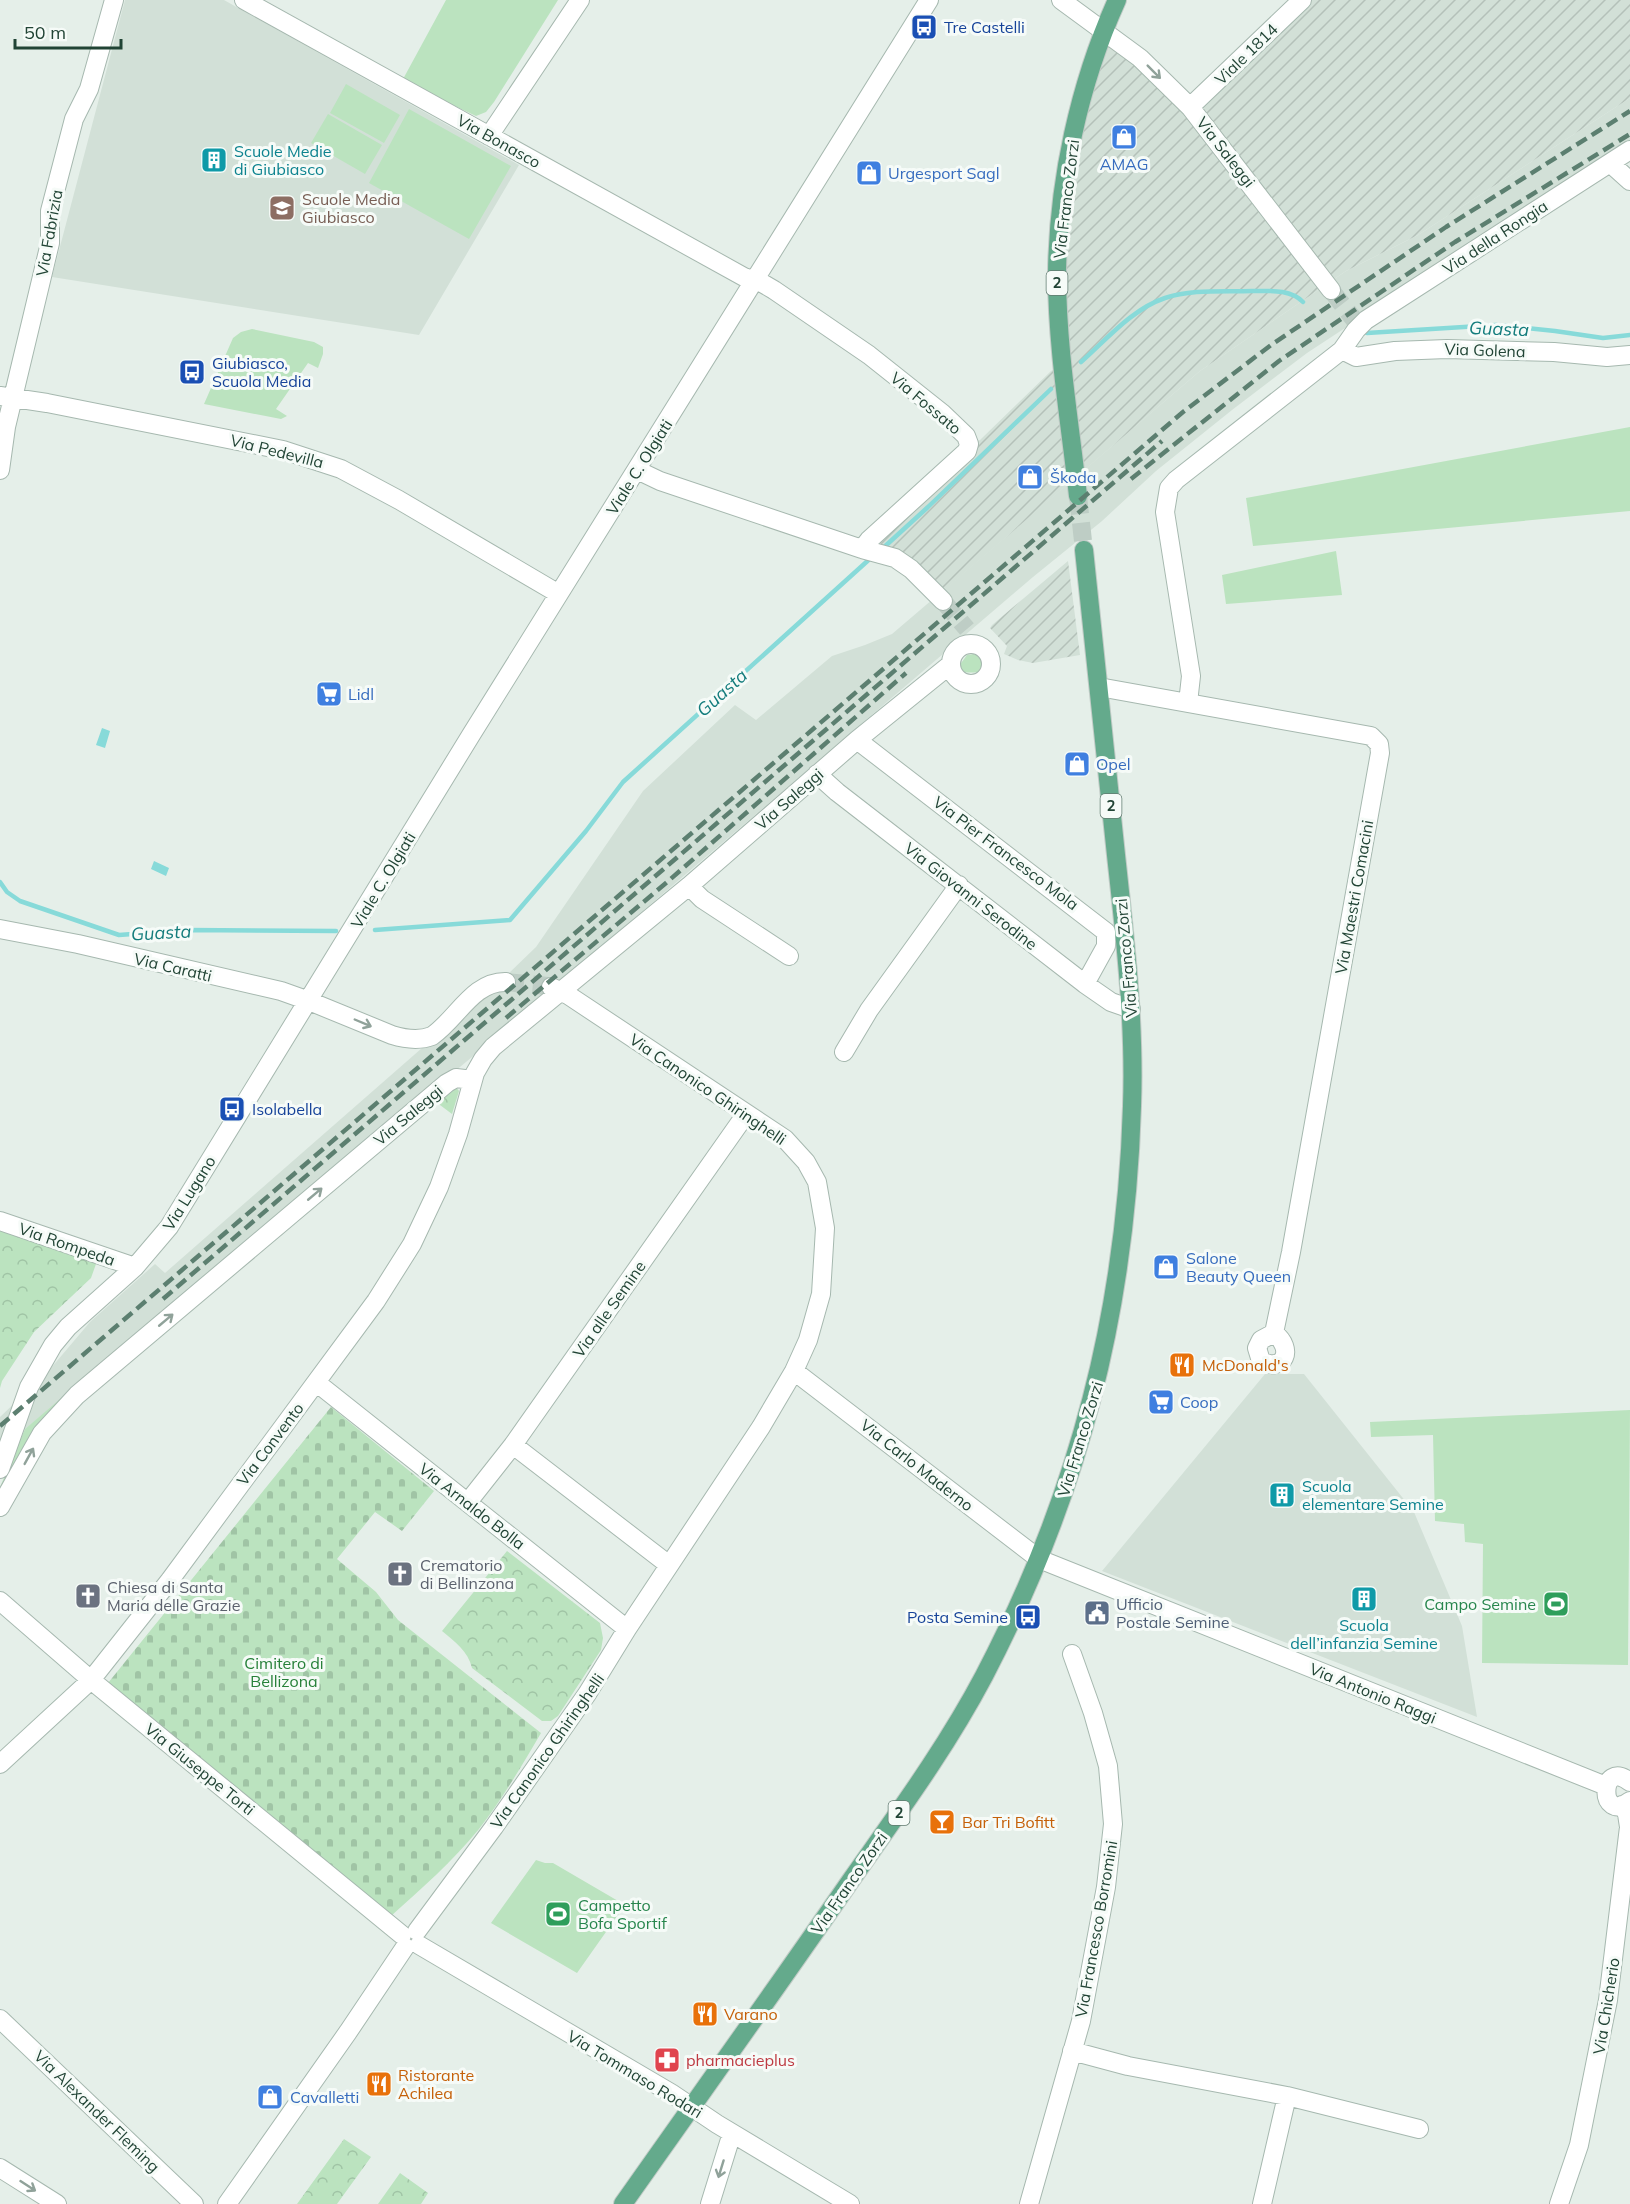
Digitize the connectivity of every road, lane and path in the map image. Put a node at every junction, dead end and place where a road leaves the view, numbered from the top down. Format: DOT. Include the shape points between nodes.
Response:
graph roads {
  1 [pos="114,0"];
  2 [pos="244,0"];
  3 [pos="580,0"];
  4 [pos="929,0"];
  5 [pos="1060,0"];
  6 [pos="1117,0"];
  7 [pos="1302,0"];
  8 [pos="1104,30"];
  9 [pos="1190,107"];
  10 [pos="489,136"];
  11 [pos="1630,150"];
  12 [pos="1610,163"];
  13 [pos="1630,181"];
  14 [pos="754,281"];
  15 [pos="1331,290"];
  16 [pos="1342,350"];
  17 [pos="1630,355"];
  18 [pos="7,397"];
  19 [pos="0,470"];
  20 [pos="637,470"];
  21 [pos="1078,496"];
  22 [pos="866,550"];
  23 [pos="1083,550"];
  24 [pos="559,594"];
  25 [pos="944,601"];
  26 [pos="951,664"];
  27 [pos="1099,687"];
  28 [pos="1188,704"];
  29 [pos="857,740"];
  30 [pos="817,774"];
  31 [pos="959,885"];
  32 [pos="689,886"];
  33 [pos="0,929"];
  34 [pos="349,935"];
  35 [pos="789,956"];
  36 [pos="506,982"];
  37 [pos="1085,984"];
  38 [pos="554,989"];
  39 [pos="309,1001"];
  40 [pos="1131,1009"];
  41 [pos="844,1052"];
  42 [pos="473,1080"];
  43 [pos="746,1114"];
  44 [pos="0,1221"];
  45 [pos="135,1267"];
  46 [pos="1274,1333"];
  47 [pos="794,1371"];
  48 [pos="317,1383"];
  49 [pos="513,1445"];
  50 [pos="0,1469"];
  51 [pos="468,1502"];
  52 [pos="0,1507"];
  53 [pos="1039,1559"];
  54 [pos="669,1565"];
  55 [pos="0,1601"];
  56 [pos="627,1629"];
  57 [pos="1072,1654"];
  58 [pos="91,1680"];
  59 [pos="0,1764"];
  60 [pos="1630,1782"];
  61 [pos="1606,1786"];
  62 [pos="1626,1803"];
  63 [pos="411,1940"];
  64 [pos="0,2019"];
  65 [pos="1072,2050"];
  66 [pos="1287,2096"];
  67 [pos="691,2107"];
  68 [pos="1419,2130"];
  69 [pos="732,2133"];
  70 [pos="0,2168"];
  71 [pos="57,2204"];
  72 [pos="194,2204"];
  73 [pos="226,2204"];
  74 [pos="623,2204"];
  75 [pos="710,2204"];
  76 [pos="850,2204"];
  77 [pos="1029,2204"];
  78 [pos="1262,2204"];
  79 [pos="1559,2204"];
  1 -- 18 [label="street, Via Fabrizia" via="89,89 74,119 50,211 48,250"];
  2 -- 10 [label="street, Via Bonasco"];
  3 -- 10 [label="street"];
  4 -- 14 [label="street, Viale C. Olgiati"];
  5 -- 8 [label="street"];
  6 -- 8 [label="main road, 2"];
  7 -- 9 [label="street, Viale 1814"];
  8 -- 9 [label="street, Via Saleggi, one-way" via="1140,58"];
  8 -- 21 [label="main road, Via Franco Zorzi / 2" via="1072,144 1058,246 1058,309"];
  9 -- 15 [label="street, Via Saleggi"];
  10 -- 14 [label="street, Via Bonasco"];
  11 -- 12 [label="street, Via della Rongia"];
  12 -- 13 [label="street"];
  12 -- 16 [label="street, Via della Rongia" via="1358,324"];
  14 -- 20 [label="street, Viale C. Olgiati"];
  14 -- 22 [label="street, Via Fossato" via="774,290 869,355 966,436 967,452 869,540"];
  16 -- 17 [label="street, Via Golena" via="1356,357 1447,349"];
  16 -- 28 [label="street" via="1169,488 1165,512 1191,676"];
  18 -- 19 [label="street, Via Fabrizia"];
  18 -- 24 [label="street, Via Pedevilla" via="320,460 399,500"];
  20 -- 22 [label="street"];
  20 -- 24 [label="street, Viale C. Olgiati"];
  22 -- 25 [label="street" via="895,558"];
  23 -- 27 [label="main road, Via Franco Zorzi / 2"];
  24 -- 34 [label="street, Viale C. Olgiati"];
  26 -- 26 [label="street, Via Saleggi" via="958,647 970,637 989,656 990,668 984,679 965,683 955,676"];
  26 -- 29 [label="street, Via Saleggi"];
  27 -- 28 [label="street, Via Maestri Comacini"];
  27 -- 40 [label="main road, Via Franco Zorzi / 2"];
  28 -- 46 [label="street, Via Maestri Comacini" via="1371,736 1379,744"];
  29 -- 30 [label="street, Via Saleggi"];
  29 -- 37 [label="street, Via Pier Francesco Mola" via="1106,932 1106,946"];
  30 -- 31 [label="street, Via Giovanni Serodine"];
  30 -- 32 [label="street, Via Saleggi"];
  31 -- 37 [label="street, Via Giovanni Serodine"];
  31 -- 41 [label="street" via="869,1010"];
  32 -- 35 [label="street"];
  32 -- 38 [label="street, Via Saleggi"];
  33 -- 39 [label="street, Via Caratti" via="280,991"];
  34 -- 39 [label="street, Via Lugano"];
  39 -- 36 [label="street, Via Caratti, one-way" via="392,1035 426,1038 481,989"];
  37 -- 40 [label="street, Via Giovanni Serodine" via="1111,1002"];
  38 -- 42 [label="street, Via Saleggi" via="493,1047"];
  38 -- 43 [label="street, Via Canonico Ghiringhelli"];
  39 -- 45 [label="street, Via Lugano" via="169,1227"];
  40 -- 53 [label="main road, Via Franco Zorzi / 2" via="1128,1178 1109,1326 1082,1437"];
  42 -- 48 [label="street, Via Convento" via="439,1187 412,1244"];
  52 -- 42 [label="street, Via Saleggi, one-way" via="42,1433 77,1395 447,1083 456,1078"];
  43 -- 47 [label="street, Via Canonico Ghiringhelli" via="798,1152 820,1191 825,1228 821,1294"];
  43 -- 49 [label="street, Via alle Semine"];
  44 -- 45 [label="street, Via Rompeda"];
  45 -- 50 [label="street, Via Lugano" via="53,1344 29,1387"];
  47 -- 53 [label="street, Via Carlo Maderno"];
  47 -- 54 [label="street, Via Canonico Ghiringhelli"];
  48 -- 51 [label="street, Via Arnaldo Bolla"];
  48 -- 58 [label="street, Via Convento"];
  49 -- 51 [label="street, Via alle Semine"];
  49 -- 54 [label="street"];
  51 -- 56 [label="street, Via Arnaldo Bolla"];
  53 -- 61 [label="street, Via Antonio Raggi"];
  53 -- 67 [label="main road, Via Franco Zorzi / 2" via="985,1674 927,1771"];
  54 -- 56 [label="street, Via Canonico Ghiringhelli"];
  55 -- 58 [label="street, Via Giuseppe Torti"];
  56 -- 63 [label="street, Via Canonico Ghiringhelli" via="556,1739"];
  57 -- 65 [label="street, Via Francesco Borromini" via="1108,1766 1113,1824 1093,1963"];
  58 -- 59 [label="street, Via Convento"];
  58 -- 63 [label="street, Via Giuseppe Torti"];
  60 -- 61 [label="street" via="1616,1777"];
  61 -- 62 [label="street" via="1607,1799 1614,1804"];
  62 -- 79 [label="street, Via Chicherio" via="1629,1827 1608,2000 1580,2145"];
  63 -- 67 [label="street, Via Tommaso Rodari"];
  63 -- 73 [label="street, Via Canonico Ghiringhelli"];
  64 -- 72 [label="street, Via Alexander Fleming"];
  65 -- 66 [label="street" via="1138,2068"];
  65 -- 77 [label="street, Via Francesco Borromini"];
  66 -- 68 [label="street"];
  66 -- 78 [label="street"];
  67 -- 69 [label="street, Via Tommaso Rodari"];
  67 -- 74 [label="main road, Via Franco Zorzi / 2"];
  69 -- 75 [label="street, one-way"];
  69 -- 76 [label="street, Via Tommaso Rodari"];
  70 -- 71 [label="street, one-way"];
}
